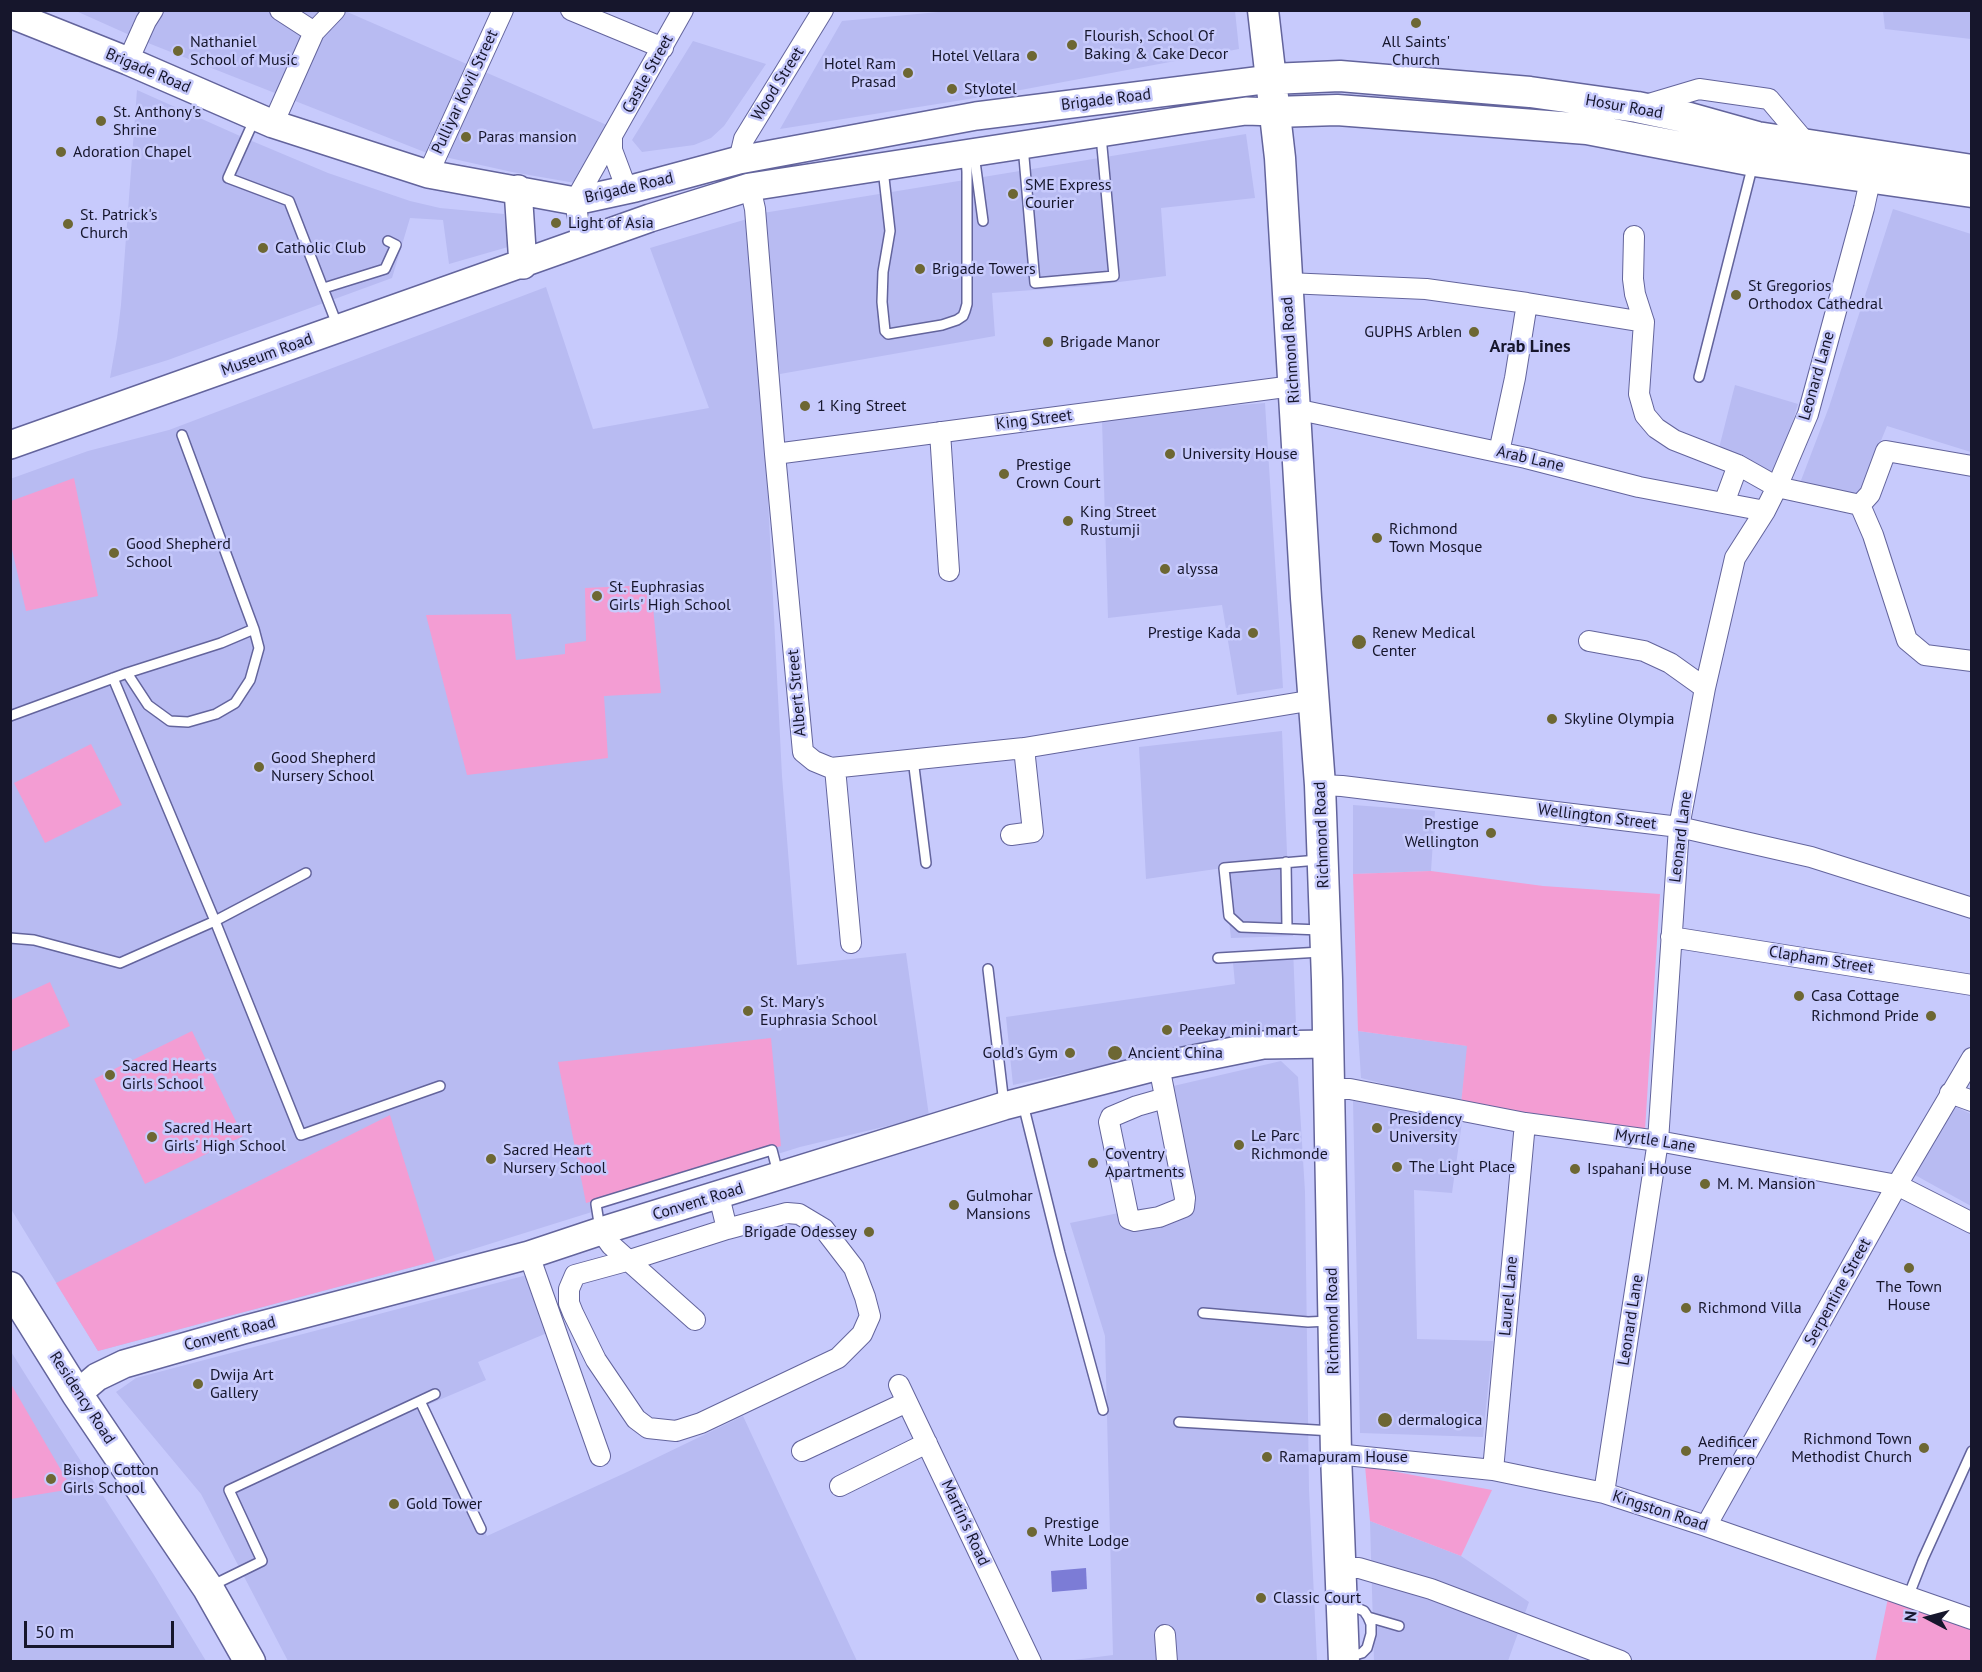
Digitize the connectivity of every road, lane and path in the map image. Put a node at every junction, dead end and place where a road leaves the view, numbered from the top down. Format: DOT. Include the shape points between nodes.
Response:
graph roads {
  1 [pos="153,10"];
  2 [pos="280,10"];
  3 [pos="335,10"];
  4 [pos="503,10"];
  5 [pos="683,10"];
  6 [pos="823,10"];
  7 [pos="1263,10"];
  8 [pos="574,11"];
  9 [pos="18,14"];
  10 [pos="314,32"];
  11 [pos="663,48"];
  12 [pos="128,62"];
  13 [pos="1271,79"];
  14 [pos="1637,107"];
  15 [pos="1337,110"];
  16 [pos="1275,112"];
  17 [pos="264,120"];
  18 [pos="1101,132"];
  19 [pos="612,138"];
  20 [pos="1023,144"];
  21 [pos="1808,144"];
  22 [pos="969,153"];
  23 [pos="1280,158"];
  24 [pos="739,160"];
  25 [pos="1754,161"];
  26 [pos="882,167"];
  27 [pos="1874,167"];
  28 [pos="1971,170"];
  29 [pos="428,174"];
  30 [pos="750,187"];
  31 [pos="518,189"];
  32 [pos="627,190"];
  33 [pos="1971,192"];
  34 [pos="574,201"];
  35 [pos="982,221"];
  36 [pos="1634,236"];
  37 [pos="388,242"];
  38 [pos="582,243"];
  39 [pos="523,265"];
  40 [pos="1287,283"];
  41 [pos="324,288"];
  42 [pos="1527,303"];
  43 [pos="1644,322"];
  44 [pos="339,330"];
  45 [pos="1699,377"];
  46 [pos="1294,397"];
  47 [pos="940,432"];
  48 [pos="182,435"];
  49 [pos="10,446"];
  50 [pos="1498,452"];
  51 [pos="775,454"];
  52 [pos="1737,465"];
  53 [pos="1971,466"];
  54 [pos="1777,487"];
  55 [pos="1724,503"];
  56 [pos="1860,505"];
  57 [pos="1765,511"];
  58 [pos="949,571"];
  59 [pos="254,629"];
  60 [pos="1589,641"];
  61 [pos="1971,661"];
  62 [pos="128,673"];
  63 [pos="113,678"];
  64 [pos="1705,688"];
  65 [pos="1314,700"];
  66 [pos="10,716"];
  67 [pos="1024,748"];
  68 [pos="913,759"];
  69 [pos="835,768"];
  70 [pos="1320,785"];
  71 [pos="1679,826"];
  72 [pos="1011,835"];
  73 [pos="1323,860"];
  74 [pos="1286,862"];
  75 [pos="926,863"];
  76 [pos="306,873"];
  77 [pos="1971,908"];
  78 [pos="215,921"];
  79 [pos="1287,928"];
  80 [pos="1671,937"];
  81 [pos="10,938"];
  82 [pos="1326,941"];
  83 [pos="851,944"];
  84 [pos="1218,958"];
  85 [pos="988,969"];
  86 [pos="1971,985"];
  87 [pos="1328,1044"];
  88 [pos="1971,1058"];
  89 [pos="1159,1066"];
  90 [pos="440,1086"];
  91 [pos="1329,1089"];
  92 [pos="1950,1093"];
  93 [pos="1165,1098"];
  94 [pos="1971,1101"];
  95 [pos="1013,1104"];
  96 [pos="1525,1123"];
  97 [pos="1658,1141"];
  98 [pos="780,1176"];
  99 [pos="1897,1185"];
  100 [pos="719,1196"];
  101 [pos="1971,1223"];
  102 [pos="727,1229"];
  103 [pos="601,1231"];
  104 [pos="529,1255"];
  105 [pos="630,1260"];
  106 [pos="10,1287"];
  107 [pos="1203,1313"];
  108 [pos="695,1320"];
  109 [pos="1332,1320"];
  110 [pos="77,1394"];
  111 [pos="435,1394"];
  112 [pos="420,1401"];
  113 [pos="1103,1410"];
  114 [pos="1179,1422"];
  115 [pos="927,1443"];
  116 [pos="1336,1443"];
  117 [pos="802,1451"];
  118 [pos="1971,1451"];
  119 [pos="600,1456"];
  120 [pos="1493,1470"];
  121 [pos="840,1486"];
  122 [pos="1604,1492"];
  123 [pos="1706,1526"];
  124 [pos="481,1529"];
  125 [pos="1340,1568"];
  126 [pos="208,1588"];
  127 [pos="1908,1597"];
  128 [pos="1342,1603"];
  129 [pos="1368,1617"];
  130 [pos="1971,1619"];
  131 [pos="1399,1626"];
  132 [pos="1165,1635"];
  133 [pos="1344,1660"];
  134 [pos="1622,1661"];
  135 [pos="250,1662"];
  136 [pos="1031,1662"];
  137 [pos="1167,1662"];
  1 -- 12 [label="street"];
  2 -- 10 [label="street"];
  3 -- 10 [label="street"];
  4 -- 29 [label="street, Pulliyar Kovil Street"];
  5 -- 11 [label="street, Castle Street"];
  6 -- 24 [label="street, Wood Street" via="744,139"];
  7 -- 13 [label="main road, Richmond Road"];
  8 -- 11 [label="street"];
  9 -- 12 [label="main road, Brigade Road"];
  10 -- 17 [label="street"];
  11 -- 19 [label="street, Castle Street"];
  12 -- 17 [label="main road, Brigade Road"];
  13 -- 14 [label="main road, Hosur Road" via="1340,76 1420,82"];
  13 -- 16 [label="main road, Richmond Road"];
  13 -- 24 [label="main road, Brigade Road" via="976,116"];
  14 -- 21 [label="main road, Hosur Road" via="1757,137"];
  14 -- 21 [label="street" via="1699,89 1769,99"];
  15 -- 16 [label="main road, Hosur Road"];
  15 -- 23 [label="main road" via="1307,128"];
  15 -- 25 [label="main road, Hosur Road" via="1587,129"];
  16 -- 18 [label="main road, Brigade Road" via="1246,111"];
  16 -- 23 [label="main road, Richmond Road"];
  17 -- 29 [label="main road, Brigade Road"];
  17 -- 41 [label="lane" via="228,177 289,201"];
  18 -- 20 [label="main road, Brigade Road"];
  18 -- 20 [label="lane" via="1114,276 1035,284"];
  19 -- 32 [label="street" via="612,150"];
  19 -- 34 [label="street, Castle Street"];
  20 -- 22 [label="main road, Brigade Road"];
  21 -- 27 [label="main road, Hosur Road"];
  22 -- 26 [label="main road, Brigade Road"];
  22 -- 26 [label="lane" via="967,304 963,316 942,326 888,334 882,302 890,231"];
  22 -- 35 [label="lane"];
  23 -- 40 [label="main road, Richmond Road"];
  24 -- 32 [label="main road, Brigade Road"];
  25 -- 27 [label="main road, Hosur Road"];
  25 -- 45 [label="lane"];
  26 -- 30 [label="main road, Brigade Road"];
  27 -- 28 [label="main road, Hosur Road"];
  27 -- 33 [label="main road, Hosur Road"];
  27 -- 54 [label="street, Leonard Lane" via="1808,414"];
  29 -- 31 [label="main road, Brigade Road"];
  30 -- 38 [label="main road, Brigade Road"];
  30 -- 51 [label="street, Albert Street"];
  31 -- 34 [label="main road, Brigade Road"];
  31 -- 39 [label="main road"];
  32 -- 34 [label="main road, Brigade Road"];
  34 -- 38 [label="street"];
  36 -- 43 [label="street" via="1633,279"];
  37 -- 41 [label="lane" via="396,245 385,270"];
  38 -- 39 [label="main road, Brigade Road"];
  39 -- 44 [label="main road, Museum Road"];
  40 -- 42 [label="street" via="1426,289"];
  40 -- 46 [label="main road, Richmond Road"];
  41 -- 44 [label="lane"];
  42 -- 43 [label="street"];
  42 -- 50 [label="street"];
  43 -- 52 [label="street" via="1639,394 1645,415 1656,429 1674,440"];
  44 -- 49 [label="main road, Museum Road"];
  46 -- 47 [label="street, King Street"];
  46 -- 50 [label="street, Arab Lane"];
  46 -- 65 [label="main road, Richmond Road"];
  47 -- 51 [label="street, King Street"];
  47 -- 58 [label="street"];
  48 -- 59 [label="lane"];
  50 -- 55 [label="street, Arab Lane" via="1639,487"];
  51 -- 69 [label="street, Albert Street" via="803,752 814,761"];
  52 -- 54 [label="street"];
  52 -- 55 [label="street"];
  53 -- 56 [label="street" via="1886,452 1870,494"];
  54 -- 56 [label="street"];
  54 -- 57 [label="street, Leonard Lane"];
  55 -- 57 [label="street, Arab Lane"];
  56 -- 61 [label="street" via="1907,640 1925,655"];
  57 -- 64 [label="street, Leonard Lane" via="1735,558"];
  59 -- 62 [label="lane"];
  59 -- 62 [label="lane" via="259,648 250,680 235,703 216,714 188,722 170,721 148,705"];
  60 -- 64 [label="street" via="1644,651 1670,663"];
  62 -- 63 [label="lane"];
  63 -- 66 [label="lane"];
  63 -- 78 [label="lane"];
  64 -- 71 [label="street, Leonard Lane"];
  65 -- 67 [label="street"];
  65 -- 70 [label="main road, Richmond Road"];
  67 -- 68 [label="street"];
  67 -- 72 [label="street" via="1033,832"];
  68 -- 69 [label="street"];
  68 -- 75 [label="lane"];
  69 -- 83 [label="street"];
  70 -- 71 [label="street, Wellington Street"];
  70 -- 73 [label="main road, Richmond Road"];
  71 -- 77 [label="street, Wellington Street" via="1811,857"];
  71 -- 80 [label="street, Leonard Lane"];
  73 -- 74 [label="lane"];
  73 -- 82 [label="main road, Richmond Road"];
  74 -- 79 [label="lane"];
  74 -- 79 [label="lane" via="1224,868 1229,916 1234,922 1241,927"];
  76 -- 78 [label="lane"];
  78 -- 81 [label="lane" via="120,963 34,940"];
  78 -- 90 [label="lane" via="301,1135"];
  79 -- 82 [label="lane"];
  80 -- 86 [label="street, Clapham Street"];
  80 -- 97 [label="street, Leonard Lane"];
  82 -- 84 [label="lane"];
  82 -- 87 [label="main road, Richmond Road"];
  85 -- 95 [label="lane"];
  87 -- 89 [label="main road, Convent Road" via="1263,1045"];
  87 -- 91 [label="main road, Richmond Road"];
  88 -- 92 [label="street, Serpentine Street"];
  89 -- 93 [label="street"];
  89 -- 95 [label="main road, Convent Road"];
  91 -- 96 [label="street, Myrtle Lane" via="1350,1089"];
  91 -- 109 [label="main road, Richmond Road"];
  92 -- 94 [label="street"];
  92 -- 99 [label="street, Serpentine Street"];
  93 -- 93 [label="street" via="1184,1207 1135,1221 1129,1219 1109,1122 1111,1117"];
  95 -- 98 [label="main road, Convent Road"];
  95 -- 113 [label="lane" via="1060,1253"];
  96 -- 97 [label="street, Myrtle Lane"];
  96 -- 120 [label="street, Laurel Lane"];
  97 -- 99 [label="street, Myrtle Lane"];
  97 -- 122 [label="street, Leonard Lane"];
  98 -- 100 [label="main road, Convent Road"];
  98 -- 103 [label="lane" via="772,1150 596,1204"];
  99 -- 101 [label="street, Myrtle Lane"];
  99 -- 123 [label="street, Serpentine Street"];
  100 -- 102 [label="street"];
  100 -- 103 [label="main road, Convent Road"];
  102 -- 105 [label="street"];
  102 -- 105 [label="street" via="787,1212 799,1214 824,1229 854,1268 870,1316 862,1334 838,1358 676,1431 648,1428 636,1419 596,1359 569,1303 575,1275"];
  103 -- 104 [label="main road, Convent Road"];
  103 -- 105 [label="street"];
  104 -- 110 [label="main road, Convent Road" via="124,1364 97,1377"];
  104 -- 119 [label="street"];
  105 -- 108 [label="street"];
  106 -- 110 [label="main road, Residency Road"];
  107 -- 109 [label="lane" via="1308,1322"];
  109 -- 116 [label="main road, Richmond Road"];
  110 -- 126 [label="main road, Residency Road"];
  111 -- 112 [label="lane"];
  112 -- 124 [label="lane"];
  112 -- 126 [label="lane" via="229,1490 262,1561"];
  114 -- 116 [label="lane"];
  115 -- 117 [label="street, Martin's Road" via="903,1393"];
  115 -- 121 [label="street"];
  115 -- 136 [label="street, Martin's Road"];
  116 -- 120 [label="street, Kingston Road"];
  116 -- 125 [label="main road, Richmond Road"];
  118 -- 127 [label="lane"];
  120 -- 122 [label="street, Kingston Road"];
  122 -- 123 [label="street, Kingston Road"];
  123 -- 127 [label="street, Kingston Road"];
  125 -- 128 [label="main road, Richmond Road"];
  125 -- 134 [label="street" via="1359,1568 1431,1589"];
  126 -- 135 [label="main road, Residency Road"];
  127 -- 130 [label="street, Kingston Road"];
  128 -- 129 [label="lane" via="1360,1609"];
  128 -- 133 [label="main road, Richmond Road"];
  129 -- 131 [label="lane"];
  129 -- 133 [label="lane" via="1371,1634 1367,1648"];
  132 -- 137 [label="street"];
}
